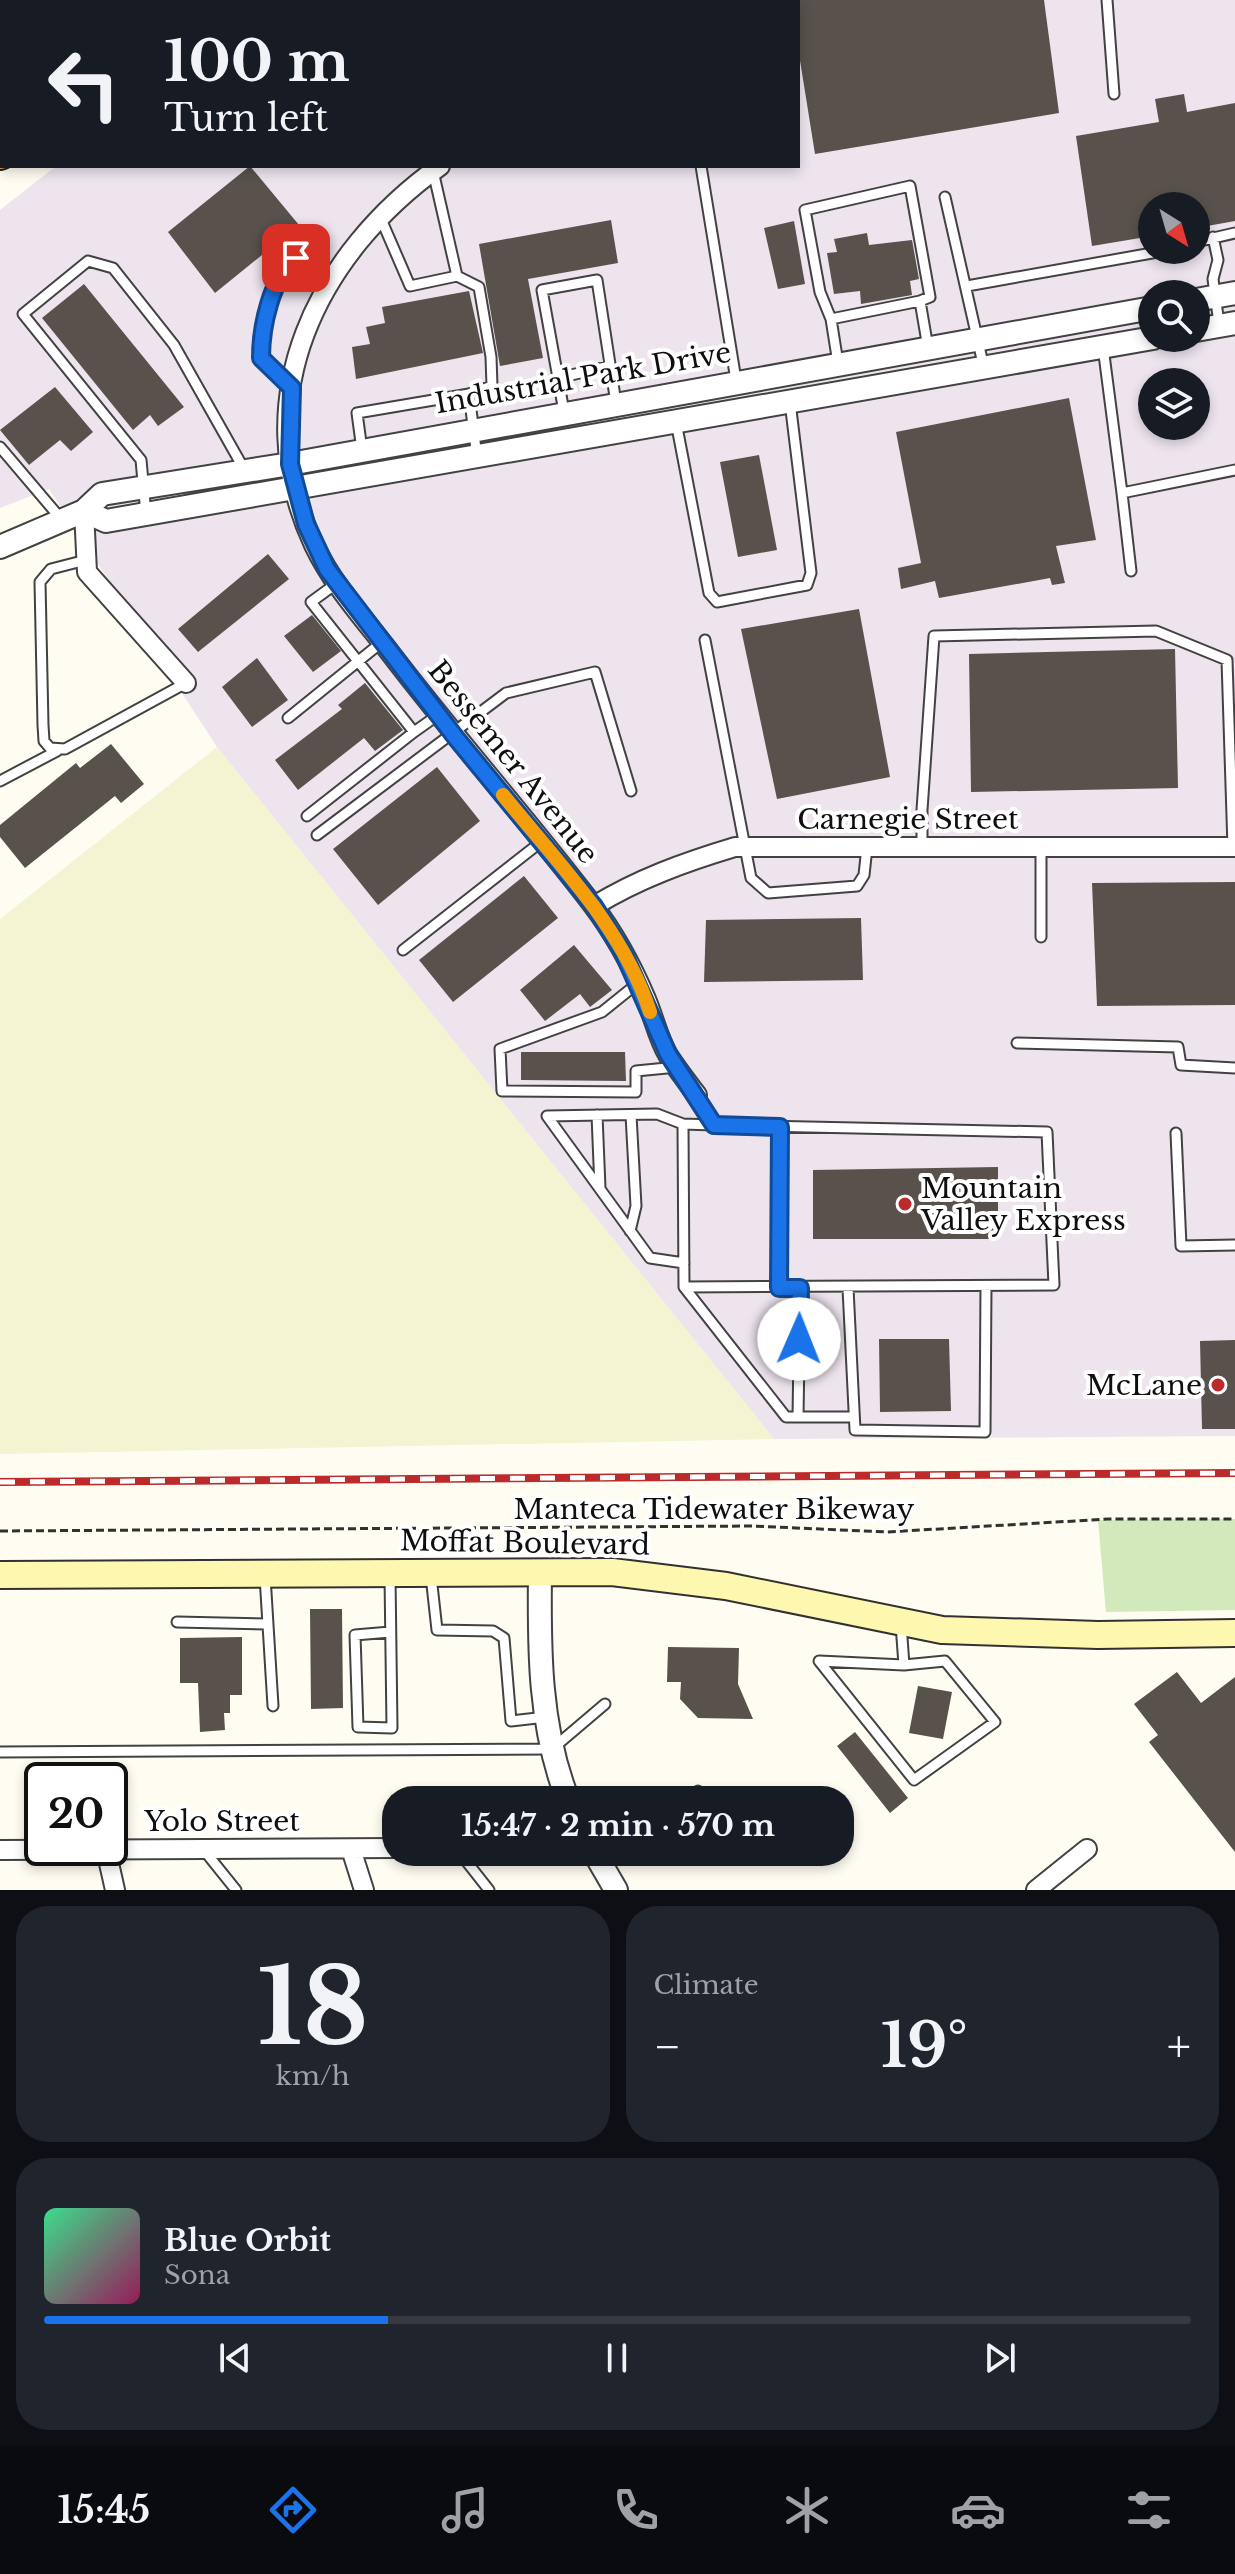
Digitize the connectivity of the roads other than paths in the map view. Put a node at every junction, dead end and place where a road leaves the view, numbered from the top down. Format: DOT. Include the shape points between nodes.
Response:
graph roads {
  1 [pos="1107,0"];
  2 [pos="1114,94"];
  3 [pos="701,168"];
  4 [pos="436,169"];
  5 [pos="945,197"];
  6 [pos="380,217"];
  7 [pos="1235,233"];
  8 [pos="1213,237"];
  9 [pos="1210,238"];
  10 [pos="1138,256"];
  11 [pos="457,276"];
  12 [pos="331,277"];
  13 [pos="967,286"];
  14 [pos="920,301"];
  15 [pos="1224,306"];
  16 [pos="1138,310"];
  17 [pos="1100,317"];
  18 [pos="831,319"];
  19 [pos="979,339"];
  20 [pos="1138,341"];
  21 [pos="1103,347"];
  22 [pos="928,348"];
  23 [pos="838,364"];
  24 [pos="610,366"];
  25 [pos="984,368"];
  26 [pos="558,378"];
  27 [pos="736,380"];
  28 [pos="292,388"];
  29 [pos="469,394"];
  30 [pos="790,402"];
  31 [pos="616,403"];
  32 [pos="564,412"];
  33 [pos="676,422"];
  34 [pos="475,429"];
  35 [pos="0,447"];
  36 [pos="362,450"];
  37 [pos="477,459"];
  38 [pos="290,464"];
  39 [pos="244,469"];
  40 [pos="1235,470"];
  41 [pos="143,487"];
  42 [pos="296,490"];
  43 [pos="1122,493"];
  44 [pos="84,511"];
  45 [pos="146,514"];
  46 [pos="62,520"];
  47 [pos="0,547"];
  48 [pos="86,560"];
  49 [pos="1131,571"];
  50 [pos="337,583"];
  51 [pos="705,640"];
  52 [pos="382,642"];
  53 [pos="358,661"];
  54 [pos="186,683"];
  55 [pos="438,715"];
  56 [pos="288,718"];
  57 [pos="414,732"];
  58 [pos="452,733"];
  59 [pos="57,751"];
  60 [pos="0,781"];
  61 [pos="631,791"];
  62 [pos="307,816"];
  63 [pos="317,835"];
  64 [pos="541,842"];
  65 [pos="743,846"];
  66 [pos="867,847"];
  67 [pos="922,847"];
  68 [pos="1234,847"];
  69 [pos="1041,848"];
  70 [pos="594,906"];
  71 [pos="1041,937"];
  72 [pos="403,950"];
  73 [pos="638,983"];
  74 [pos="1017,1043"];
  75 [pos="677,1067"];
  76 [pos="1235,1068"];
  77 [pos="697,1095"];
  78 [pos="597,1115"];
  79 [pos="631,1115"];
  80 [pos="683,1124"];
  81 [pos="714,1125"];
  82 [pos="780,1127"];
  83 [pos="1176,1133"];
  84 [pos="600,1190"];
  85 [pos="630,1231"];
  86 [pos="1235,1245"];
  87 [pos="684,1263"];
  88 [pos="986,1286"];
  89 [pos="684,1287"];
  90 [pos="779,1288"];
  91 [pos="800,1288"];
  92 [pos="848,1288"];
  93 [pos="798,1417"];
  94 [pos="852,1417"];
  95 [pos="389,1572"];
  96 [pos="431,1572"];
  97 [pos="552,1572"];
  98 [pos="264,1573"];
  99 [pos="0,1575"];
  100 [pos="177,1622"];
  101 [pos="267,1624"];
  102 [pos="901,1624"];
  103 [pos="390,1632"];
  104 [pos="1235,1633"];
  105 [pos="904,1665"];
  106 [pos="605,1704"];
  107 [pos="273,1706"];
  108 [pos="546,1717"];
  109 [pos="552,1749"];
  110 [pos="0,1752"];
  111 [pos="564,1786"];
  112 [pos="382,1848"];
  113 [pos="203,1849"];
  114 [pos="351,1849"];
  115 [pos="1087,1849"];
  116 [pos="0,1850"];
  117 [pos="24,1850"];
  118 [pos="128,1850"];
  119 [pos="110,1866"];
  120 [pos="470,1866"];
  121 [pos="602,1866"];
  122 [pos="115,1890"];
  123 [pos="236,1890"];
  124 [pos="364,1890"];
  125 [pos="489,1890"];
  126 [pos="616,1890"];
  127 [pos="1036,1890"];
  1 -- 2 [label="lane"];
  3 -- 27 [label="lane"];
  4 -- 6 [label="street, Bessemer Avenue"];
  4 -- 11 [label="lane"];
  5 -- 13 [label="lane"];
  6 -- 11 [label="lane" via="410,286"];
  6 -- 12 [label="street, Bessemer Avenue"];
  7 -- 8 [label="lane"];
  8 -- 9 [label="lane"];
  8 -- 15 [label="lane" via="1218,260 1213,279"];
  10 -- 13 [label="lane"];
  11 -- 29 [label="lane" via="479,287 491,357 492,386"];
  12 -- 28 [label="street, Bessemer Avenue" via="306,324"];
  12 -- 28 [label="lane" via="296,258 286,266 269,308 261,358"];
  13 -- 19 [label="lane"];
  14 -- 18 [label="lane"];
  14 -- 18 [label="lane" via="930,297 910,186 805,210 820,292"];
  14 -- 22 [label="lane"];
  16 -- 17 [label="street, Industrial Park Drive"];
  17 -- 19 [label="street, Industrial Park Drive"];
  17 -- 21 [label="street"];
  18 -- 23 [label="lane"];
  19 -- 22 [label="street, Industrial Park Drive"];
  19 -- 25 [label="lane"];
  20 -- 21 [label="street"];
  21 -- 25 [label="street"];
  21 -- 43 [label="lane"];
  22 -- 23 [label="street, Industrial Park Drive"];
  23 -- 27 [label="street, Industrial Park Drive"];
  24 -- 26 [label="lane"];
  24 -- 26 [label="lane" via="597,280 542,290"];
  24 -- 31 [label="lane"];
  25 -- 30 [label="street"];
  26 -- 32 [label="lane"];
  27 -- 31 [label="street, Industrial Park Drive"];
  28 -- 38 [label="street, Bessemer Avenue"];
  29 -- 34 [label="lane"];
  29 -- 36 [label="lane" via="357,413"];
  30 -- 33 [label="street"];
  30 -- 33 [label="lane" via="811,573 807,585 717,602 709,593"];
  31 -- 32 [label="street, Industrial Park Drive"];
  32 -- 34 [label="street, Industrial Park Drive"];
  33 -- 37 [label="street"];
  34 -- 36 [label="street, Industrial Park Drive"];
  34 -- 37 [label="lane"];
  35 -- 46 [label="lane"];
  36 -- 38 [label="street, Industrial Park Drive"];
  37 -- 42 [label="street"];
  38 -- 39 [label="street, Industrial Park Drive"];
  38 -- 42 [label="street, Bessemer Avenue"];
  39 -- 41 [label="street, Industrial Park Drive"];
  39 -- 41 [label="lane" via="174,345 113,268 88,261 23,314 141,460"];
  40 -- 43 [label="lane"];
  41 -- 44 [label="street, Industrial Park Drive" via="102,494"];
  41 -- 45 [label="lane"];
  42 -- 45 [label="street"];
  42 -- 50 [label="street, Bessemer Avenue" via="314,545"];
  43 -- 49 [label="lane"];
  44 -- 45 [label="street" via="106,521"];
  44 -- 46 [label="street, Industrial Park Drive"];
  44 -- 48 [label="street"];
  46 -- 47 [label="street, Industrial Park Drive"];
  48 -- 54 [label="street" via="87,572"];
  48 -- 59 [label="lane" via="51,569 40,582 44,741"];
  50 -- 52 [label="street, Bessemer Avenue"];
  50 -- 53 [label="lane" via="311,602"];
  51 -- 65 [label="lane"];
  52 -- 53 [label="lane"];
  52 -- 55 [label="street, Bessemer Avenue"];
  53 -- 56 [label="lane"];
  53 -- 57 [label="lane"];
  54 -- 59 [label="lane"];
  55 -- 57 [label="lane"];
  55 -- 58 [label="street, Bessemer Avenue"];
  57 -- 62 [label="lane"];
  58 -- 61 [label="lane" via="506,693 595,672"];
  58 -- 63 [label="lane"];
  58 -- 64 [label="street, Bessemer Avenue"];
  59 -- 60 [label="lane"];
  64 -- 70 [label="street, Bessemer Avenue"];
  64 -- 72 [label="lane"];
  65 -- 66 [label="street, Carnegie Street"];
  65 -- 66 [label="lane" via="751,878 768,893 857,886 864,875"];
  65 -- 70 [label="street, Carnegie Street" via="687,861"];
  66 -- 67 [label="street, Carnegie Street"];
  67 -- 68 [label="lane" via="934,636 1156,631 1227,660"];
  67 -- 69 [label="street, Carnegie Street"];
  68 -- 69 [label="street, Carnegie Street"];
  69 -- 71 [label="lane"];
  70 -- 73 [label="street, Bessemer Avenue"];
  73 -- 75 [label="street, Bessemer Avenue"];
  73 -- 75 [label="lane" via="602,1012 500,1049 502,1091 636,1092 636,1071"];
  74 -- 76 [label="lane" via="1178,1047 1181,1065"];
  75 -- 77 [label="street, Bessemer Avenue"];
  77 -- 81 [label="lane"];
  78 -- 79 [label="lane"];
  78 -- 84 [label="lane"];
  78 -- 84 [label="lane" via="547,1116"];
  79 -- 80 [label="lane" via="657,1114"];
  79 -- 85 [label="lane" via="636,1206"];
  80 -- 81 [label="lane"];
  80 -- 87 [label="lane"];
  81 -- 82 [label="lane"];
  82 -- 88 [label="lane" via="1047,1132 1054,1285"];
  82 -- 90 [label="lane"];
  83 -- 86 [label="lane" via="1181,1246"];
  84 -- 85 [label="lane"];
  85 -- 87 [label="lane" via="650,1258"];
  87 -- 89 [label="lane"];
  88 -- 92 [label="lane"];
  88 -- 94 [label="lane" via="985,1432 855,1430"];
  89 -- 90 [label="lane"];
  89 -- 93 [label="lane" via="786,1417"];
  90 -- 91 [label="lane"];
  91 -- 92 [label="lane"];
  91 -- 93 [label="lane"];
  92 -- 94 [label="lane"];
  93 -- 94 [label="lane"];
  95 -- 96 [label="main road, Moffat Boulevard"];
  95 -- 98 [label="main road, Moffat Boulevard"];
  95 -- 103 [label="lane"];
  96 -- 97 [label="main road, Moffat Boulevard"];
  96 -- 108 [label="lane" via="437,1630 500,1634 509,1718"];
  97 -- 102 [label="main road, Moffat Boulevard" via="612,1572 726,1586"];
  97 -- 108 [label="street" via="539,1653"];
  98 -- 99 [label="main road, Moffat Boulevard"];
  98 -- 101 [label="lane"];
  100 -- 101 [label="lane"];
  101 -- 107 [label="lane"];
  102 -- 104 [label="main road, Moffat Boulevard" via="1098,1635"];
  102 -- 105 [label="lane"];
  103 -- 103 [label="lane" via="392,1728 358,1727 355,1635"];
  105 -- 105 [label="lane" via="819,1661 914,1780 995,1722 945,1661"];
  106 -- 109 [label="lane"];
  108 -- 109 [label="street"];
  109 -- 110 [label="lane"];
  109 -- 111 [label="street"];
  112 -- 114 [label="street, Yolo Street"];
  113 -- 114 [label="street, Yolo Street"];
  113 -- 118 [label="street, Yolo Street"];
  113 -- 123 [label="lane"];
  114 -- 124 [label="street"];
  115 -- 127 [label="street"];
  116 -- 117 [label="street, Yolo Street"];
  119 -- 122 [label="street"];
  120 -- 125 [label="lane"];
  121 -- 126 [label="street"];
}
